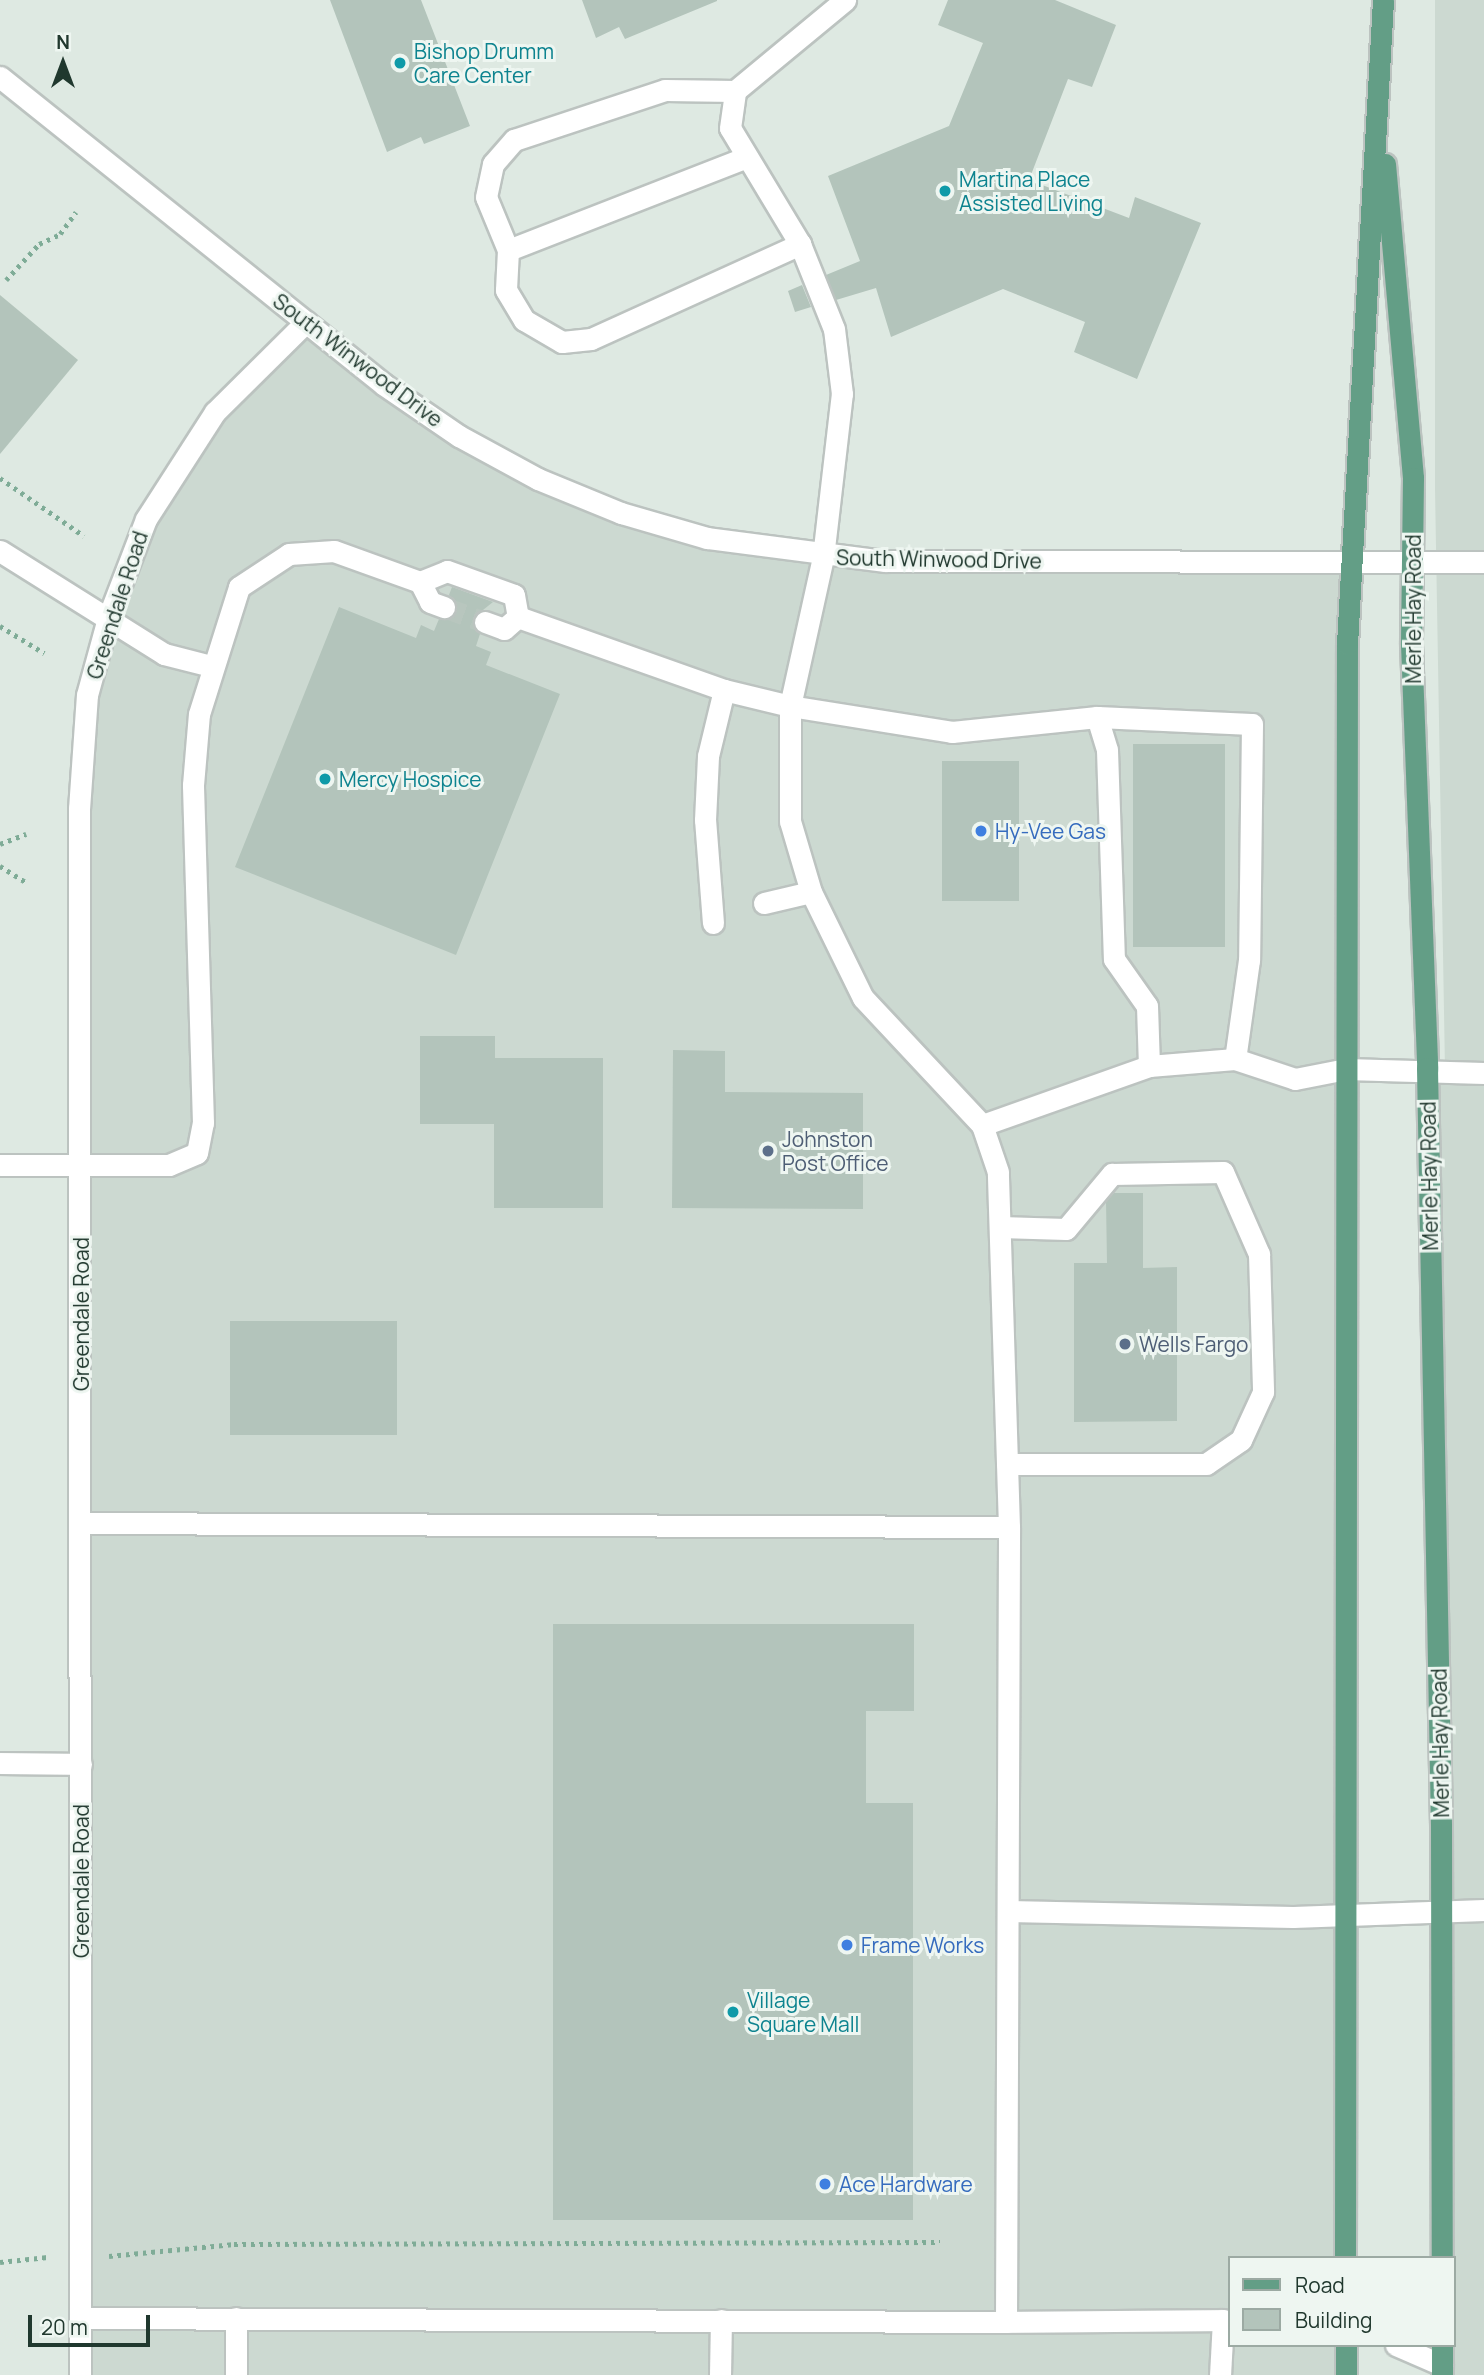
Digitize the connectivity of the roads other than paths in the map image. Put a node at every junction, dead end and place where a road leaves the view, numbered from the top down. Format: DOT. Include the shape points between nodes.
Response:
graph roads {
  1 [pos="845,0"];
  2 [pos="1383,0"];
  3 [pos="0,77"];
  4 [pos="735,91"];
  5 [pos="1379,95"];
  6 [pos="747,157"];
  7 [pos="800,244"];
  8 [pos="508,250"];
  9 [pos="306,322"];
  10 [pos="0,551"];
  11 [pos="822,557"];
  12 [pos="1351,559"];
  13 [pos="1412,559"];
  14 [pos="1484,562"];
  15 [pos="420,582"];
  16 [pos="443,607"];
  17 [pos="518,617"];
  18 [pos="108,618"];
  19 [pos="485,622"];
  20 [pos="211,666"];
  21 [pos="724,690"];
  22 [pos="790,706"];
  23 [pos="1097,717"];
  24 [pos="811,892"];
  25 [pos="764,902"];
  26 [pos="712,923"];
  27 [pos="1235,1059"];
  28 [pos="1149,1066"];
  29 [pos="1427,1068"];
  30 [pos="1346,1069"];
  31 [pos="1484,1073"];
  32 [pos="982,1125"];
  33 [pos="0,1165"];
  34 [pos="80,1166"];
  35 [pos="1000,1227"];
  36 [pos="1007,1464"];
  37 [pos="81,1523"];
  38 [pos="1010,1527"];
  39 [pos="0,1763"];
  40 [pos="81,1764"];
  41 [pos="1484,1910"];
  42 [pos="1008,1911"];
  43 [pos="1440,1913"];
  44 [pos="1343,1916"];
  45 [pos="1345,2256"];
  46 [pos="1442,2256"];
  47 [pos="80,2318"];
  48 [pos="236,2318"];
  49 [pos="721,2320"];
  50 [pos="1006,2322"];
  51 [pos="1346,2347"];
  52 [pos="1401,2347"];
  53 [pos="1442,2362"];
  54 [pos="80,2375"];
  55 [pos="236,2375"];
  56 [pos="720,2375"];
  57 [pos="1220,2375"];
  58 [pos="1346,2375"];
  1 -- 4 [label="street"];
  2 -- 5 [label="main road, Merle Hay Road"];
  3 -- 9 [label="street, South Winwood Drive"];
  4 -- 6 [label="street" via="730,128"];
  4 -- 8 [label="street" via="665,90 514,140 494,164 486,197"];
  5 -- 12 [label="main road, Merle Hay Road"];
  5 -- 13 [label="main road, Merle Hay Road" via="1413,478"];
  6 -- 7 [label="street"];
  6 -- 8 [label="street"];
  7 -- 8 [label="street" via="591,339 562,342 524,320 506,290"];
  7 -- 11 [label="street" via="834,329 842,394"];
  9 -- 11 [label="street, South Winwood Drive" via="459,436 538,479 621,513 707,538"];
  9 -- 18 [label="street, Greendale Road" via="215,412 146,519"];
  10 -- 18 [label="street"];
  11 -- 12 [label="street, South Winwood Drive" via="885,562"];
  11 -- 22 [label="street"];
  12 -- 13 [label="street, South Winwood Drive"];
  12 -- 30 [label="main road, Merle Hay Road"];
  13 -- 14 [label="street, South Winwood Drive"];
  13 -- 29 [label="main road, Merle Hay Road"];
  15 -- 16 [label="street" via="430,602"];
  15 -- 17 [label="street" via="447,571 514,595"];
  15 -- 20 [label="street" via="334,551 289,554 239,587"];
  17 -- 19 [label="street" via="504,629"];
  17 -- 21 [label="street"];
  18 -- 20 [label="street" via="164,654"];
  18 -- 34 [label="street, Greendale Road" via="88,695 79,809"];
  20 -- 34 [label="street" via="199,714 193,785 203,1123 197,1153 169,1166"];
  21 -- 22 [label="street"];
  21 -- 26 [label="street" via="708,757 705,820"];
  22 -- 23 [label="street" via="952,732"];
  22 -- 24 [label="street" via="790,821"];
  23 -- 27 [label="street" via="1252,724 1249,960"];
  23 -- 28 [label="street" via="1107,750 1114,959 1147,1006"];
  24 -- 25 [label="street"];
  24 -- 32 [label="street" via="863,998"];
  27 -- 28 [label="street"];
  27 -- 30 [label="street" via="1295,1079"];
  28 -- 32 [label="street"];
  29 -- 30 [label="street"];
  29 -- 31 [label="street"];
  29 -- 43 [label="main road, Merle Hay Road"];
  30 -- 44 [label="main road, Merle Hay Road"];
  32 -- 35 [label="street" via="998,1172"];
  33 -- 34 [label="street"];
  34 -- 37 [label="street, Greendale Road"];
  35 -- 36 [label="street"];
  35 -- 36 [label="street" via="1066,1229 1112,1174 1223,1172 1259,1254 1263,1378 1263,1392 1241,1440 1206,1464"];
  36 -- 38 [label="street"];
  37 -- 38 [label="street"];
  37 -- 40 [label="street, Greendale Road"];
  38 -- 42 [label="street"];
  39 -- 40 [label="street"];
  40 -- 47 [label="street, Greendale Road"];
  41 -- 43 [label="street"];
  42 -- 44 [label="street"];
  42 -- 50 [label="street"];
  43 -- 44 [label="street"];
  43 -- 46 [label="main road, Merle Hay Road"];
  44 -- 45 [label="main road, Merle Hay Road"];
  47 -- 48 [label="street"];
  47 -- 54 [label="street, Greendale Road"];
  48 -- 49 [label="street"];
  48 -- 55 [label="street"];
  49 -- 50 [label="street"];
  49 -- 56 [label="street"];
  50 -- 57 [label="street" via="1223,2320"];
  51 -- 58 [label="main road"];
  52 -- 53 [label="street"];
}
